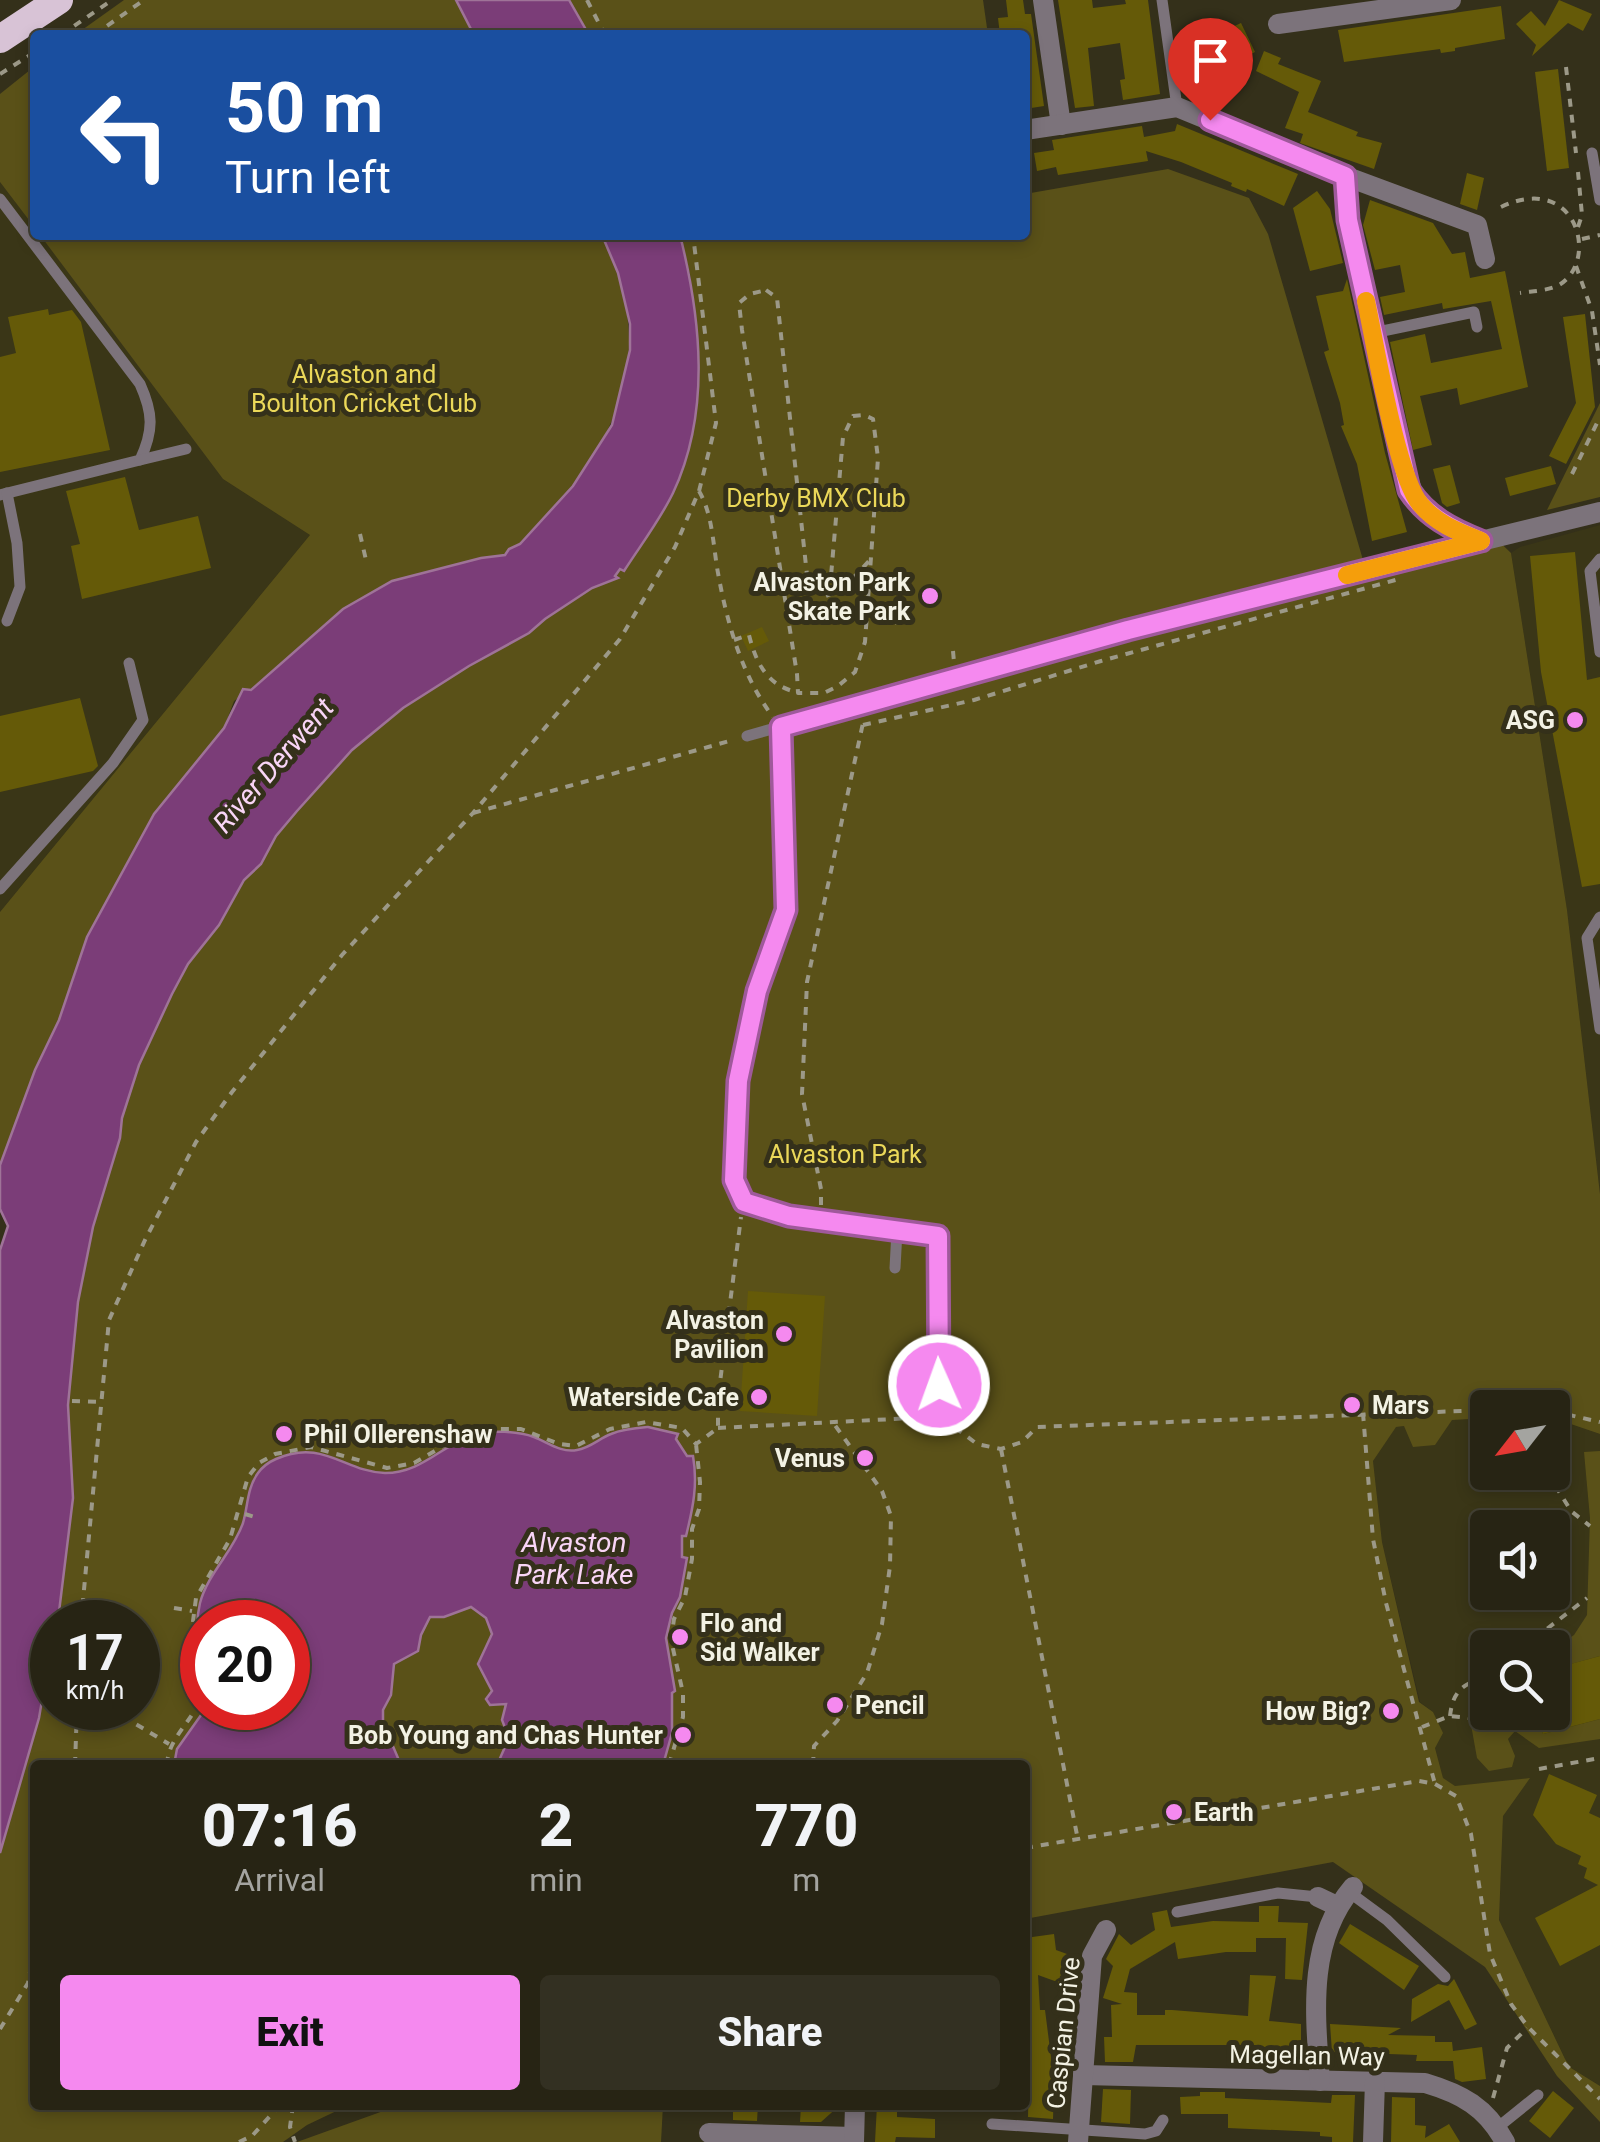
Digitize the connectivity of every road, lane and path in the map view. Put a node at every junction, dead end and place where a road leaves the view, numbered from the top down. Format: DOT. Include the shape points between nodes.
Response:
graph roads {
  1 [pos="58,0"];
  2 [pos="112,0"];
  3 [pos="144,0"];
  4 [pos="587,0"];
  5 [pos="1043,0"];
  6 [pos="1162,0"];
  7 [pos="1451,0"];
  8 [pos="1352,6"];
  9 [pos="1278,24"];
  10 [pos="67,30"];
  11 [pos="101,30"];
  12 [pos="602,30"];
  13 [pos="0,39"];
  14 [pos="30,55"];
  15 [pos="1566,67"];
  16 [pos="0,74"];
  17 [pos="1176,107"];
  18 [pos="1061,125"];
  19 [pos="1030,129"];
  20 [pos="1592,153"];
  21 [pos="1345,176"];
  22 [pos="0,198"];
  23 [pos="1600,200"];
  24 [pos="1501,208"];
  25 [pos="1578,226"];
  26 [pos="1600,235"];
  27 [pos="30,238"];
  28 [pos="1582,239"];
  29 [pos="32,240"];
  30 [pos="694,240"];
  31 [pos="1485,259"];
  32 [pos="1576,266"];
  33 [pos="1520,293"];
  34 [pos="1477,327"];
  35 [pos="1373,334"];
  36 [pos="1600,358"];
  37 [pos="1600,366"];
  38 [pos="1600,417"];
  39 [pos="186,449"];
  40 [pos="140,460"];
  41 [pos="1572,474"];
  42 [pos="699,491"];
  43 [pos="3,494"];
  44 [pos="1600,512"];
  45 [pos="360,534"];
  46 [pos="1481,541"];
  47 [pos="1600,558"];
  48 [pos="366,560"];
  49 [pos="869,561"];
  50 [pos="1410,575"];
  51 [pos="826,596"];
  52 [pos="867,608"];
  53 [pos="7,621"];
  54 [pos="897,623"];
  55 [pos="734,640"];
  56 [pos="1600,652"];
  57 [pos="129,663"];
  58 [pos="798,693"];
  59 [pos="864,703"];
  60 [pos="863,725"];
  61 [pos="781,727"];
  62 [pos="747,736"];
  63 [pos="472,813"];
  64 [pos="0,889"];
  65 [pos="1600,917"];
  66 [pos="1600,1030"];
  67 [pos="744,1202"];
  68 [pos="822,1220"];
  69 [pos="897,1230"];
  70 [pos="895,1268"];
  71 [pos="939,1385"];
  72 [pos="72,1401"];
  73 [pos="102,1402"];
  74 [pos="1470,1411"];
  75 [pos="1363,1414"];
  76 [pos="1570,1415"];
  77 [pos="945,1420"];
  78 [pos="1600,1422"];
  79 [pos="834,1424"];
  80 [pos="718,1428"];
  81 [pos="696,1444"];
  82 [pos="1000,1449"];
  83 [pos="1558,1490"];
  84 [pos="244,1514"];
  85 [pos="256,1517"];
  86 [pos="1590,1526"];
  87 [pos="1587,1598"];
  88 [pos="83,1600"];
  89 [pos="195,1600"];
  90 [pos="174,1608"];
  91 [pos="180,1609"];
  92 [pos="1545,1630"];
  93 [pos="1470,1683"];
  94 [pos="1450,1716"];
  95 [pos="1470,1718"];
  96 [pos="1422,1727"];
  97 [pos="76,1730"];
  98 [pos="145,1730"];
  99 [pos="183,1730"];
  100 [pos="170,1745"];
  101 [pos="1600,1758"];
  102 [pos="74,1760"];
  103 [pos="168,1760"];
  104 [pos="671,1760"];
  105 [pos="814,1760"];
  106 [pos="1539,1769"];
  107 [pos="1435,1784"];
  108 [pos="1078,1840"];
  109 [pos="1339,1895"];
  110 [pos="1177,1912"];
  111 [pos="1106,1930"];
  112 [pos="1446,1978"];
  113 [pos="30,1986"];
  114 [pos="1528,2027"];
  115 [pos="0,2029"];
  116 [pos="1083,2075"];
  117 [pos="1320,2081"];
  118 [pos="1375,2081"];
  119 [pos="1538,2094"];
  120 [pos="1482,2108"];
  121 [pos="275,2110"];
  122 [pos="292,2110"];
  123 [pos="854,2110"];
  124 [pos="1163,2120"];
  125 [pos="992,2124"];
  126 [pos="1501,2135"];
  127 [pos="1078,2136"];
  128 [pos="709,2138"];
  129 [pos="854,2140"];
  130 [pos="239,2142"];
  131 [pos="295,2142"];
  132 [pos="1373,2142"];
  1 -- 13 [label="highway"];
  2 -- 10 [label="path"];
  3 -- 11 [label="path"];
  4 -- 12 [label="path"];
  5 -- 18 [label="street"];
  6 -- 17 [label="lane"];
  7 -- 8 [label="street"];
  8 -- 9 [label="street"];
  14 -- 16 [label="path"];
  15 -- 25 [label="path" via="1582,196"];
  17 -- 18 [label="street"];
  17 -- 21 [label="street"];
  18 -- 19 [label="street"];
  20 -- 23 [label="lane"];
  21 -- 31 [label="street" via="1477,225"];
  21 -- 35 [label="street"];
  22 -- 27 [label="lane"];
  24 -- 25 [label="path" via="1542,198 1569,211"];
  25 -- 28 [label="path"];
  26 -- 28 [label="path"];
  28 -- 32 [label="path"];
  29 -- 40 [label="lane" via="140,384 152,413"];
  30 -- 42 [label="path" via="717,408"];
  32 -- 33 [label="path" via="1560,285"];
  32 -- 36 [label="path"];
  34 -- 35 [label="lane" via="1474,312"];
  35 -- 46 [label="street" via="1409,490 1433,517"];
  36 -- 37 [label="path"];
  38 -- 41 [label="path"];
  39 -- 40 [label="lane"];
  40 -- 43 [label="lane"];
  42 -- 55 [label="path"];
  42 -- 63 [label="path" via="620,640"];
  43 -- 53 [label="lane" via="20,587"];
  44 -- 46 [label="street"];
  45 -- 48 [label="path"];
  46 -- 59 [label="lane"];
  47 -- 56 [label="lane" via="1590,571"];
  49 -- 51 [label="path" via="843,589"];
  49 -- 52 [label="path"];
  49 -- 58 [label="path" via="878,458 873,419 864,415 854,416 842,437 831,576 807,574 778,298 766,290 750,294 739,303 742,330"];
  50 -- 60 [label="path" via="974,700"];
  52 -- 54 [label="path"];
  52 -- 58 [label="path" via="855,672 824,692"];
  55 -- 58 [label="path" via="749,635 773,683"];
  55 -- 61 [label="path" via="758,695"];
  57 -- 64 [label="lane" via="143,720"];
  59 -- 60 [label="path"];
  59 -- 61 [label="lane"];
  60 -- 68 [label="path" via="807,982 802,1094"];
  61 -- 62 [label="lane"];
  61 -- 67 [label="lane" via="786,910 757,991 738,1081 734,1180"];
  62 -- 63 [label="path"];
  63 -- 73 [label="path" via="342,955 196,1142 109,1320"];
  65 -- 66 [label="lane" via="1587,938"];
  67 -- 68 [label="lane"];
  67 -- 80 [label="path"];
  68 -- 69 [label="lane"];
  69 -- 70 [label="lane"];
  69 -- 71 [label="lane" via="938,1236"];
  71 -- 77 [label="path"];
  72 -- 73 [label="path"];
  73 -- 88 [label="path"];
  74 -- 75 [label="path"];
  75 -- 82 [label="path" via="1036,1426 1022,1442"];
  75 -- 96 [label="path" via="1373,1540"];
  76 -- 78 [label="path"];
  77 -- 79 [label="path"];
  77 -- 82 [label="path" via="977,1444"];
  79 -- 80 [label="path"];
  79 -- 105 [label="path" via="882,1492 891,1516 890,1566 867,1674 814,1746"];
  80 -- 81 [label="path"];
  81 -- 89 [label="path" via="682,1428 646,1422 610,1429 576,1446 520,1429 474,1429 414,1463 387,1468 311,1447 286,1450 252,1470 230,1539"];
  81 -- 104 [label="path" via="699,1508 686,1597 671,1640 684,1717"];
  82 -- 108 [label="path"];
  83 -- 86 [label="path"];
  84 -- 85 [label="path"];
  87 -- 92 [label="path"];
  90 -- 91 [label="path"];
  93 -- 94 [label="path" via="1454,1695"];
  94 -- 95 [label="path"];
  94 -- 96 [label="path"];
  96 -- 107 [label="path"];
  97 -- 102 [label="path"];
  98 -- 100 [label="path"];
  99 -- 100 [label="path"];
  100 -- 103 [label="path"];
  101 -- 106 [label="path"];
  109 -- 110 [label="lane" via="1278,1893"];
  109 -- 112 [label="lane" via="1387,1920"];
  109 -- 117 [label="street" via="1318,1969"];
  111 -- 116 [label="street, Caspian Drive" via="1092,1956"];
  113 -- 115 [label="path"];
  114 -- 120 [label="path" via="1507,2048 1496,2092"];
  116 -- 117 [label="street, Magellan Way"];
  116 -- 127 [label="street, Caspian Drive"];
  117 -- 118 [label="street, Magellan Way"];
  118 -- 120 [label="street, Magellan Way" via="1425,2083"];
  118 -- 132 [label="street"];
  119 -- 126 [label="lane"];
  120 -- 126 [label="street, Magellan Way"];
  121 -- 130 [label="path"];
  122 -- 131 [label="path"];
  123 -- 129 [label="street"];
  124 -- 127 [label="lane" via="1145,2134"];
  125 -- 127 [label="lane"];
  128 -- 129 [label="street"];
}
